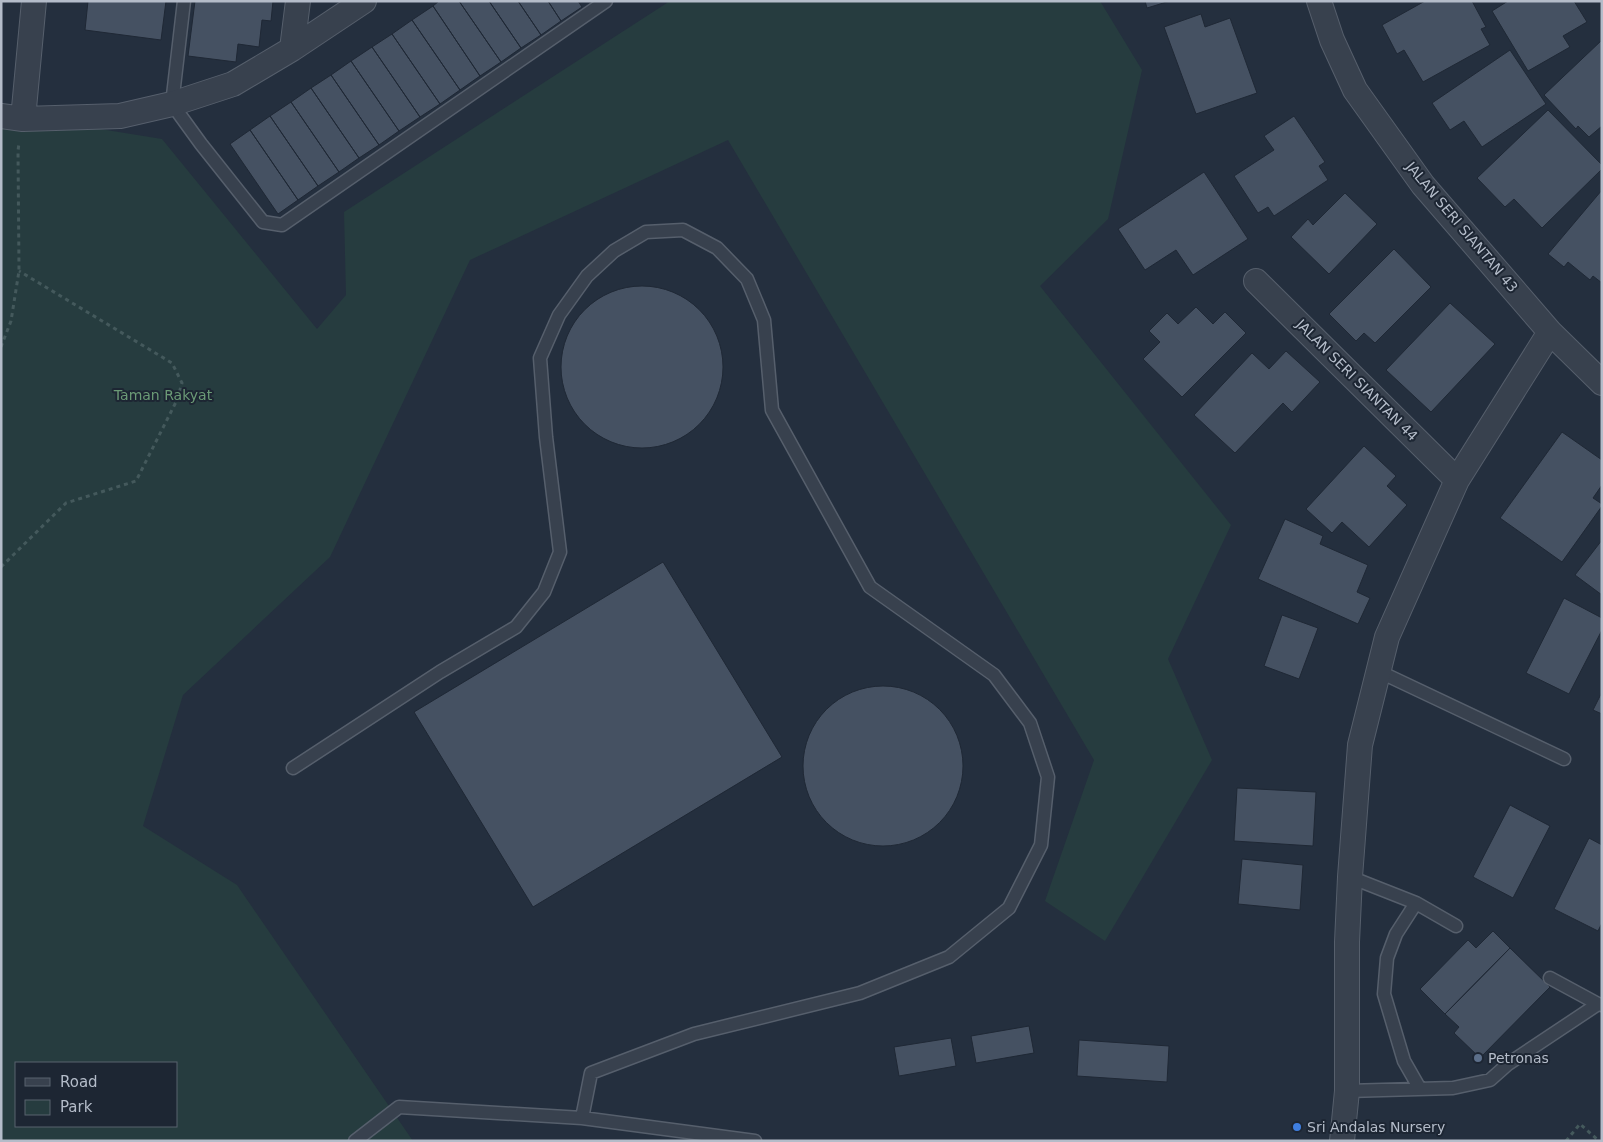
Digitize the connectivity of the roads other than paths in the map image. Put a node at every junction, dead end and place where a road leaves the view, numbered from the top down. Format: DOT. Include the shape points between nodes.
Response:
graph roads {
  1 [pos="34,1"];
  2 [pos="184,1"];
  3 [pos="298,1"];
  4 [pos="364,1"];
  5 [pos="606,1"];
  6 [pos="1319,1"];
  7 [pos="292,49"];
  8 [pos="172,104"];
  9 [pos="12,117"];
  10 [pos="1256,280"];
  11 [pos="1550,332"];
  12 [pos="1602,383"];
  13 [pos="1457,480"];
  14 [pos="1378,671"];
  15 [pos="1564,759"];
  16 [pos="293,768"];
  17 [pos="1350,877"];
  18 [pos="1416,903"];
  19 [pos="1456,926"];
  20 [pos="1550,978"];
  21 [pos="1600,1005"];
  22 [pos="1420,1089"];
  23 [pos="1347,1091"];
  24 [pos="582,1118"];
  25 [pos="355,1141"];
  26 [pos="755,1141"];
  27 [pos="1342,1141"];
  1 -- 9 [label="street"];
  2 -- 8 [label="lane"];
  3 -- 7 [label="street"];
  4 -- 7 [label="street"];
  5 -- 8 [label="lane" via="282,225 263,222"];
  6 -- 11 [label="street, JALAN SERI SIANTAN 43" via="1332,40 1355,90 1423,185"];
  7 -- 8 [label="street" via="233,84"];
  8 -- 9 [label="street" via="120,116"];
  10 -- 13 [label="street, JALAN SERI SIANTAN 44"];
  11 -- 12 [label="street, JALAN SERI SIANTAN 43"];
  11 -- 13 [label="street"];
  13 -- 14 [label="street" via="1386,637"];
  14 -- 15 [label="lane"];
  14 -- 17 [label="street" via="1360,745"];
  16 -- 24 [label="lane" via="440,672 516,627 544,592 560,552 540,358 559,314 587,276 614,252 646,232 683,230 717,248 747,279 764,320 772,410 870,586 994,675 1030,722 1048,777 1041,845 1009,908 949,957 860,994 694,1034 591,1072"];
  17 -- 18 [label="lane"];
  17 -- 23 [label="street"];
  18 -- 19 [label="lane"];
  18 -- 22 [label="lane" via="1396,934 1386,958 1384,994 1404,1061"];
  20 -- 21 [label="lane"];
  21 -- 22 [label="lane" via="1508,1064 1490,1080 1453,1088"];
  22 -- 23 [label="lane"];
  23 -- 27 [label="street"];
  24 -- 25 [label="lane" via="399,1107"];
  24 -- 26 [label="lane"];
}
